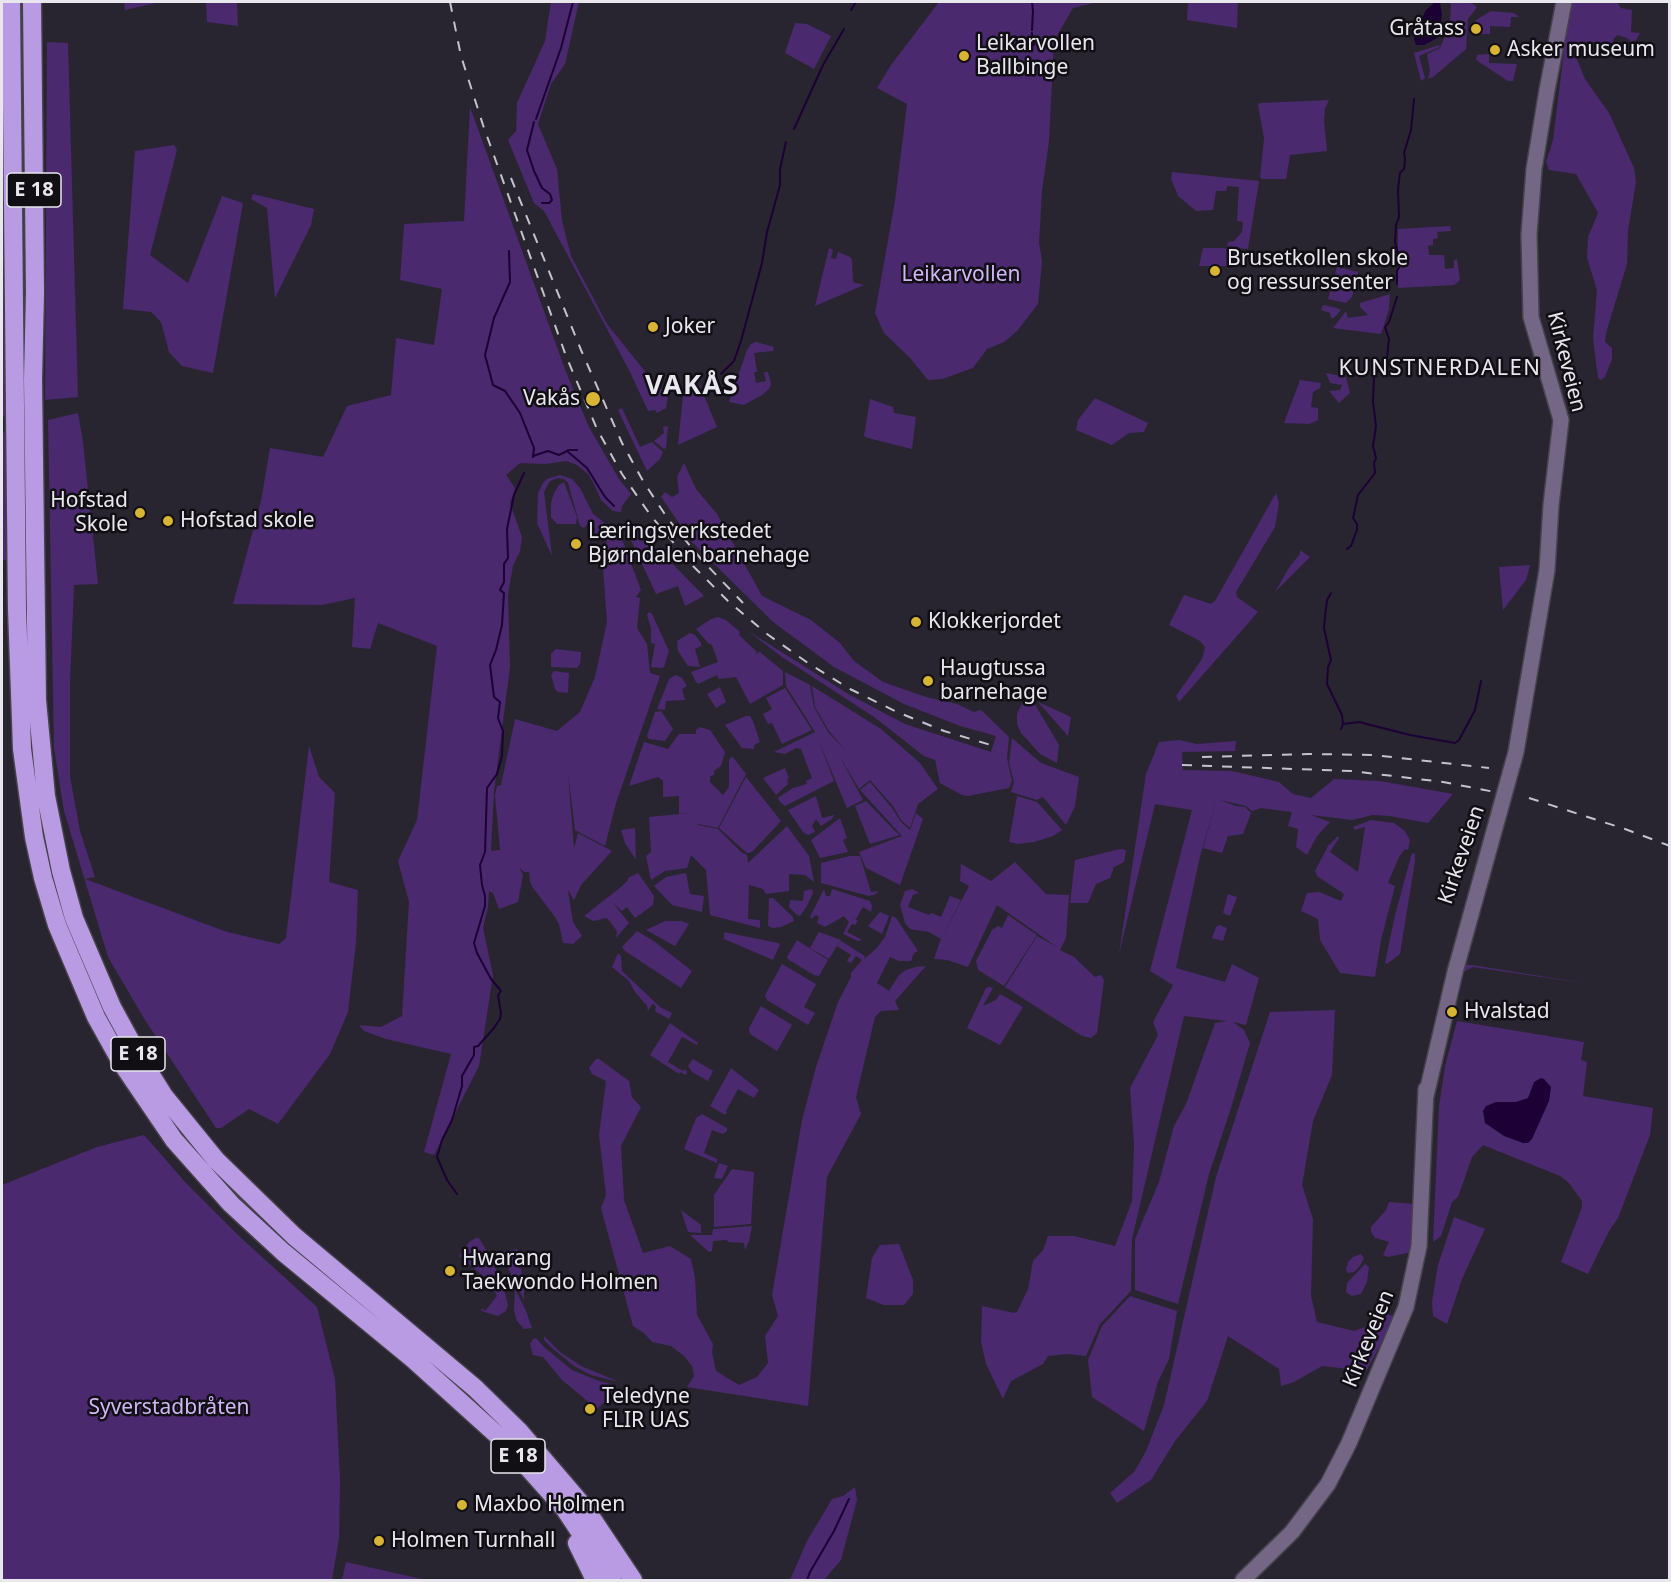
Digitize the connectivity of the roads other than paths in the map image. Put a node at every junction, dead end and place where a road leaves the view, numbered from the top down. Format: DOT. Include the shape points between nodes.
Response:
graph roads {
  1 [pos="11,2"];
  2 [pos="32,2"];
  3 [pos="1564,2"];
  4 [pos="564,1508"];
  5 [pos="1259,1564"];
  6 [pos="595,1581"];
  7 [pos="612,1581"];
  8 [pos="633,1581"];
  9 [pos="1234,1581"];
  10 [pos="1243,1581"];
  1 -- 4 [label="highway, E 18" via="21,729 34,837 57,925 96,1017 121,1062 174,1140 202,1173 283,1252 486,1424"];
  2 -- 8 [label="highway, E 18" via="37,700 51,822 74,918 107,997 136,1051 164,1096 203,1145 294,1236 475,1388 520,1432 585,1508"];
  3 -- 5 [label="main road, Kirkeveien" via="1534,169 1529,234 1531,317 1558,407 1560,432 1547,570 1520,731 1426,1096 1415,1274 1406,1307 1329,1484 1292,1532"];
  4 -- 6 [label="highway, E 18" via="567,1523"];
  4 -- 7 [label="highway, E 18"];
  5 -- 9 [label="main road, Kirkeveien"];
  5 -- 10 [label="main road, Kirkeveien"];
}
